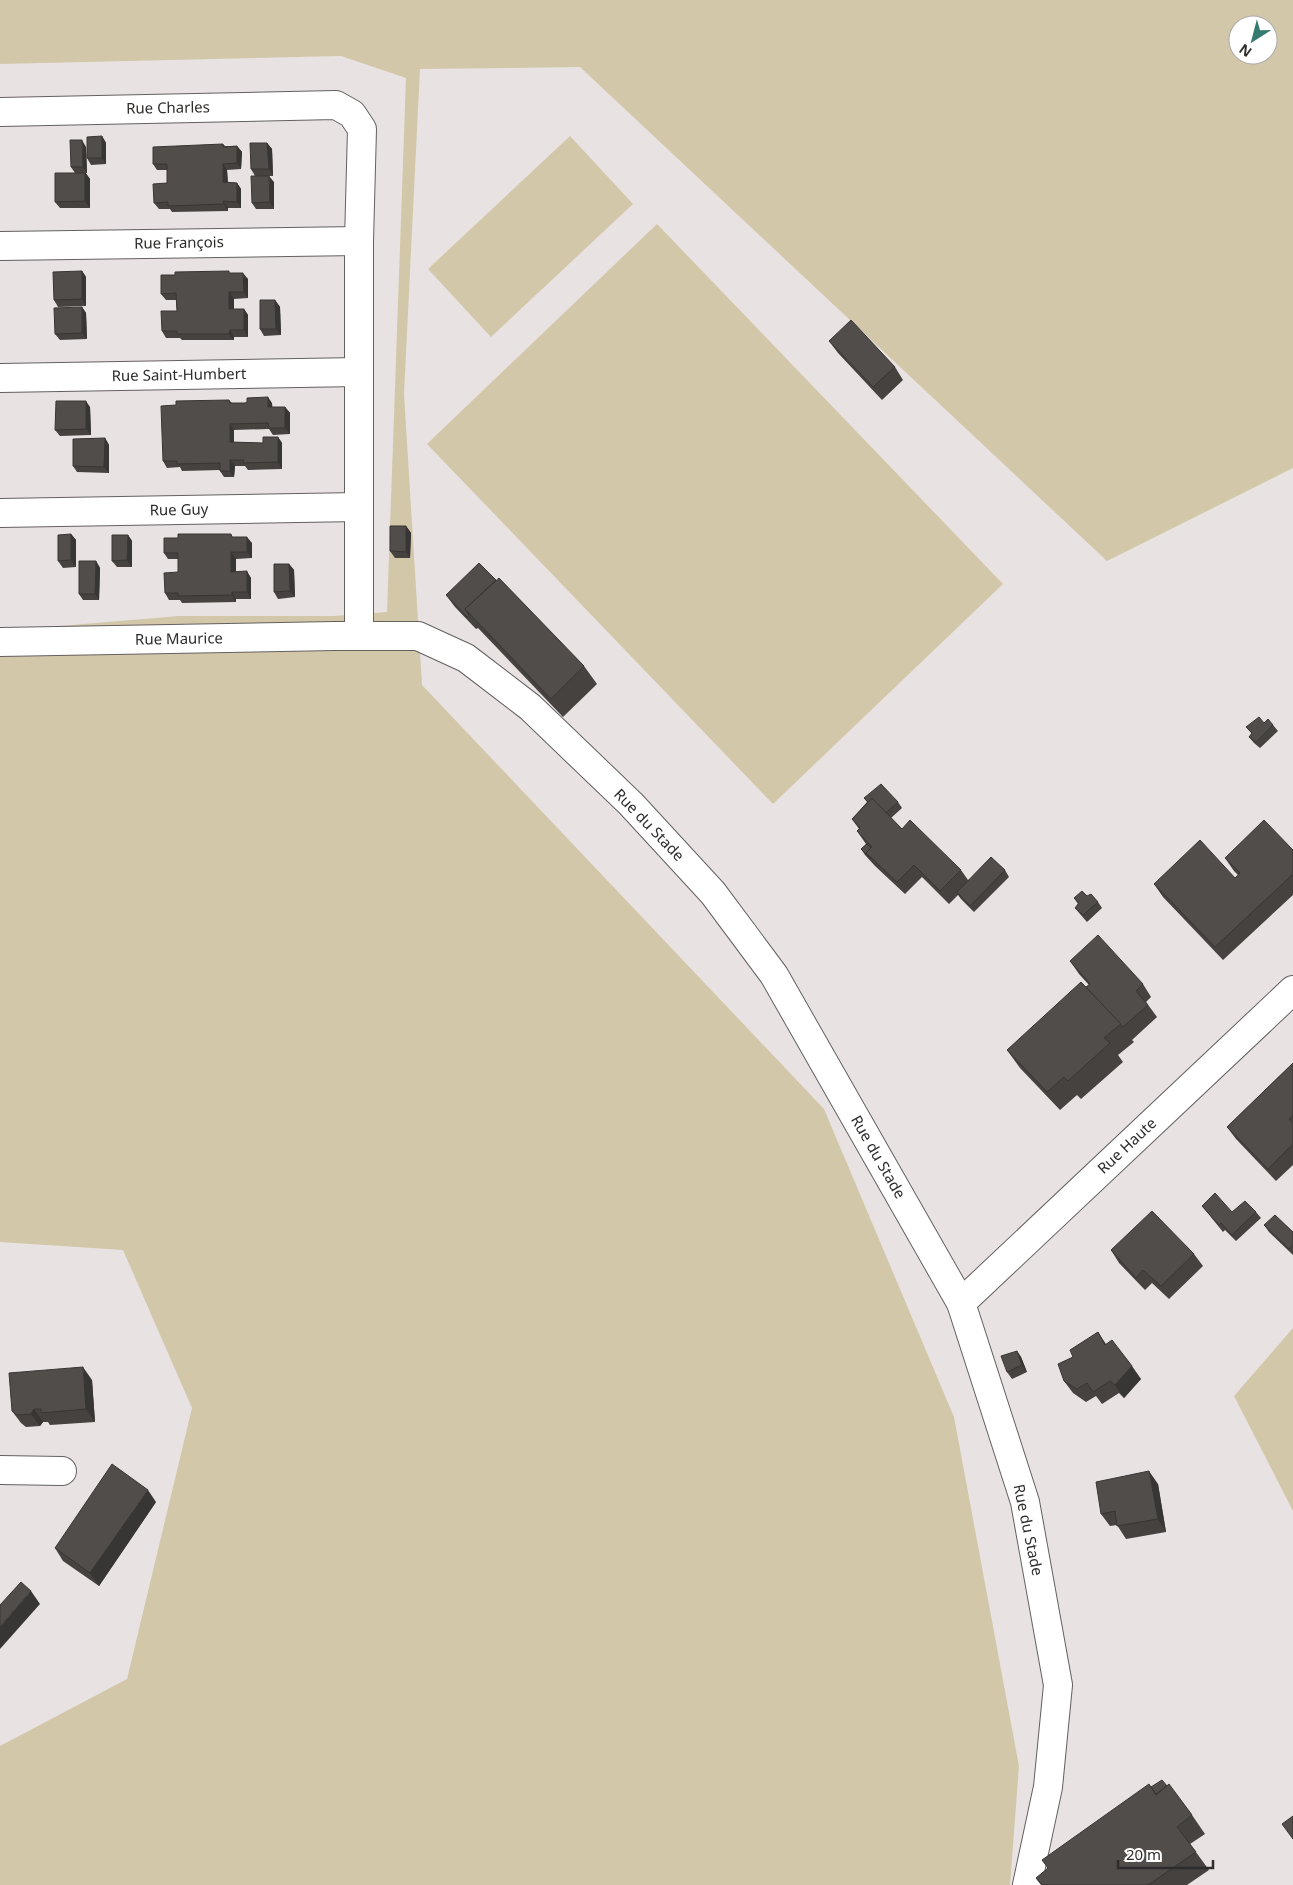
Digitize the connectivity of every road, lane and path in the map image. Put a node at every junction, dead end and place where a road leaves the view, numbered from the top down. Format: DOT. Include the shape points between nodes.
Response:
graph roads {
  1 [pos="0,112"];
  2 [pos="359,240"];
  3 [pos="0,246"];
  4 [pos="359,372"];
  5 [pos="0,378"];
  6 [pos="359,507"];
  7 [pos="0,514"];
  8 [pos="359,636"];
  9 [pos="0,642"];
  10 [pos="1293,990"];
  11 [pos="961,1303"];
  12 [pos="0,1470"];
  13 [pos="62,1471"];
  14 [pos="1027,1885"];
  1 -- 2 [label="street, Rue Charles" via="336,105 352,114 362,129"];
  2 -- 3 [label="street, Rue François"];
  2 -- 4 [label="street"];
  4 -- 5 [label="street, Rue Saint-Humbert"];
  4 -- 6 [label="street"];
  6 -- 7 [label="street, Rue Guy"];
  6 -- 8 [label="street"];
  8 -- 9 [label="street, Rue Maurice"];
  8 -- 11 [label="street, Rue du Stade" via="418,636 466,658 530,706 631,804 713,893 774,975"];
  10 -- 11 [label="street, Rue Haute"];
  11 -- 14 [label="street, Rue du Stade" via="1025,1502 1058,1685 1048,1787"];
  12 -- 13 [label="street"];
}
